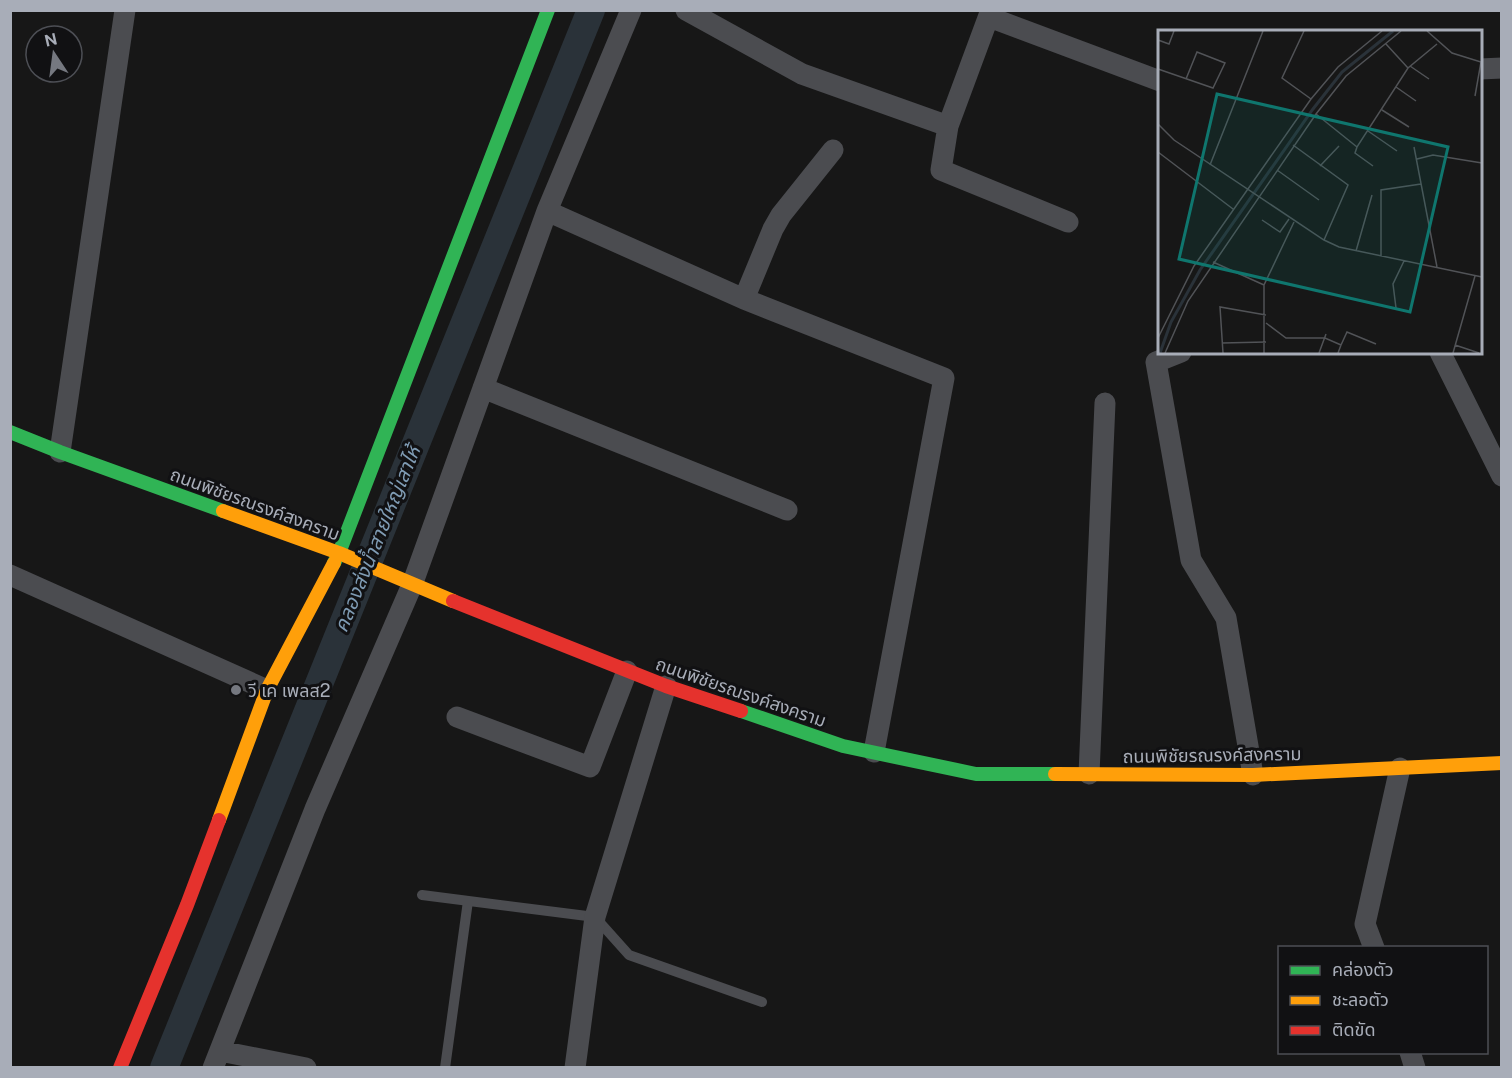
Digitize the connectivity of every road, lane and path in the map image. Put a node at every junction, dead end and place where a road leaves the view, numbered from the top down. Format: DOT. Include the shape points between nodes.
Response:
graph roads {
  1 [pos="125,10"];
  2 [pos="548,10"];
  3 [pos="631,10"];
  4 [pos="686,10"];
  5 [pos="990,14"];
  6 [pos="1502,68"];
  7 [pos="1482,69"];
  8 [pos="1158,80"];
  9 [pos="948,126"];
  10 [pos="833,150"];
  11 [pos="548,211"];
  12 [pos="1068,222"];
  13 [pos="744,299"];
  14 [pos="1176,354"];
  15 [pos="1441,354"];
  16 [pos="483,388"];
  17 [pos="1105,403"];
  18 [pos="10,432"];
  19 [pos="60,452"];
  20 [pos="1502,476"];
  21 [pos="787,510"];
  22 [pos="344,556"];
  23 [pos="10,575"];
  24 [pos="412,585"];
  25 [pos="627,671"];
  26 [pos="666,686"];
  27 [pos="267,690"];
  28 [pos="457,717"];
  29 [pos="874,752"];
  30 [pos="1502,763"];
  31 [pos="1400,768"];
  32 [pos="1089,774"];
  33 [pos="1252,775"];
  34 [pos="422,895"];
  35 [pos="468,901"];
  36 [pos="595,917"];
  37 [pos="1373,946"];
  38 [pos="762,1002"];
  39 [pos="216,1059"];
  40 [pos="120,1068"];
  41 [pos="306,1068"];
  42 [pos="445,1068"];
  43 [pos="575,1068"];
  1 -- 19 [label="street"];
  2 -- 22 [label="main road"];
  3 -- 11 [label="street"];
  4 -- 9 [label="street" via="802,74"];
  5 -- 8 [label="street"];
  5 -- 9 [label="street"];
  6 -- 7 [label="street"];
  9 -- 12 [label="street" via="941,170"];
  10 -- 13 [label="street" via="781,215"];
  11 -- 13 [label="street"];
  11 -- 16 [label="street"];
  13 -- 29 [label="street" via="944,378"];
  14 -- 33 [label="street" via="1156,362 1191,560 1226,618"];
  15 -- 20 [label="street"];
  16 -- 21 [label="street"];
  16 -- 24 [label="street"];
  17 -- 32 [label="street"];
  18 -- 19 [label="main road, ถนนพิชัยรณรงค์สงคราม"];
  19 -- 22 [label="main road, ถนนพิชัยรณรงค์สงคราม"];
  22 -- 24 [label="main road, ถนนพิชัยรณรงค์สงคราม"];
  22 -- 27 [label="main road"];
  23 -- 27 [label="street"];
  24 -- 25 [label="main road, ถนนพิชัยรณรงค์สงคราม"];
  24 -- 39 [label="street" via="315,809"];
  25 -- 26 [label="main road, ถนนพิชัยรณรงค์สงคราม"];
  25 -- 28 [label="street" via="590,767"];
  26 -- 29 [label="main road, ถนนพิชัยรณรงค์สงคราม" via="843,746"];
  26 -- 36 [label="street"];
  27 -- 40 [label="main road" via="187,904"];
  29 -- 32 [label="main road, ถนนพิชัยรณรงค์สงคราม" via="976,774"];
  30 -- 31 [label="main road, ถนนพิชัยรณรงค์สงคราม"];
  31 -- 33 [label="main road, ถนนพิชัยรณรงค์สงคราม"];
  31 -- 37 [label="street" via="1365,924"];
  32 -- 33 [label="main road, ถนนพิชัยรณรงค์สงคราม"];
  34 -- 35 [label="lane"];
  35 -- 36 [label="lane"];
  35 -- 42 [label="lane"];
  36 -- 38 [label="lane" via="629,955"];
  36 -- 43 [label="street"];
  39 -- 41 [label="street"];
}
